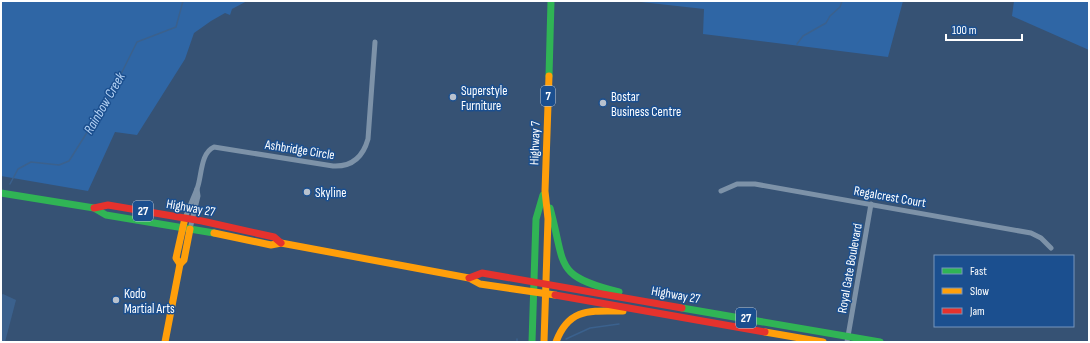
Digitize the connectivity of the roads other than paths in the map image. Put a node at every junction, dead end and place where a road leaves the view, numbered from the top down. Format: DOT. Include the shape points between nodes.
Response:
graph roads {
  1 [pos="551,1"];
  2 [pos="375,42"];
  3 [pos="545,191"];
  4 [pos="721,191"];
  5 [pos="1,193"];
  6 [pos="871,204"];
  7 [pos="94,208"];
  8 [pos="189,218"];
  9 [pos="186,228"];
  10 [pos="280,243"];
  11 [pos="1051,248"];
  12 [pos="469,278"];
  13 [pos="533,283"];
  14 [pos="545,285"];
  15 [pos="533,292"];
  16 [pos="544,293"];
  17 [pos="644,301"];
  18 [pos="643,311"];
  19 [pos="847,339"];
  20 [pos="165,342"];
  21 [pos="532,342"];
  22 [pos="544,342"];
  23 [pos="556,342"];
  24 [pos="823,342"];
  25 [pos="880,342"];
  1 -- 3 [label="main road, Highway 7 / 7"];
  2 -- 8 [label="street, Ashbridge Circle" via="368,139 365,150 357,160 342,166 333,166 214,147 206,154 197,189 198,196"];
  3 -- 13 [label="main road, Highway 7 / 7" via="536,219"];
  3 -- 14 [label="main road, Highway 7 / 7" via="548,219"];
  3 -- 17 [label="main road" via="557,232 560,260 574,277 583,283"];
  4 -- 6 [label="street, Regalcrest Court" via="737,184 755,184"];
  5 -- 7 [label="main road, Highway 27 / 27"];
  6 -- 11 [label="street, Regalcrest Court" via="1036,235"];
  6 -- 19 [label="street, Royal Gate Boulevard"];
  7 -- 8 [label="main road, Highway 27 / 27" via="108,205"];
  7 -- 9 [label="main road, Highway 27 / 27" via="106,215"];
  8 -- 9 [label="main road"];
  8 -- 10 [label="main road, Highway 27 / 27" via="274,237"];
  9 -- 10 [label="main road, Highway 27 / 27" via="271,245"];
  9 -- 20 [label="main road" via="176,258 180,264"];
  10 -- 12 [label="main road, Highway 27 / 27"];
  12 -- 13 [label="main road, Highway 27 / 27" via="482,273"];
  12 -- 15 [label="main road, Highway 27 / 27" via="480,284"];
  13 -- 14 [label="main road, Highway 27 / 27"];
  13 -- 15 [label="main road, Highway 7 / 7"];
  14 -- 16 [label="main road, Highway 7 / 7"];
  14 -- 17 [label="main road, Highway 27 / 27"];
  15 -- 16 [label="main road, Highway 27 / 27"];
  15 -- 21 [label="main road, Highway 7 / 7"];
  16 -- 18 [label="main road, Highway 27 / 27"];
  16 -- 22 [label="main road, Highway 7 / 7"];
  17 -- 19 [label="main road, Highway 27 / 27"];
  18 -- 23 [label="main road" via="580,312 563,325"];
  18 -- 24 [label="main road, Highway 27 / 27"];
  19 -- 25 [label="main road, Highway 27 / 27"];
}
